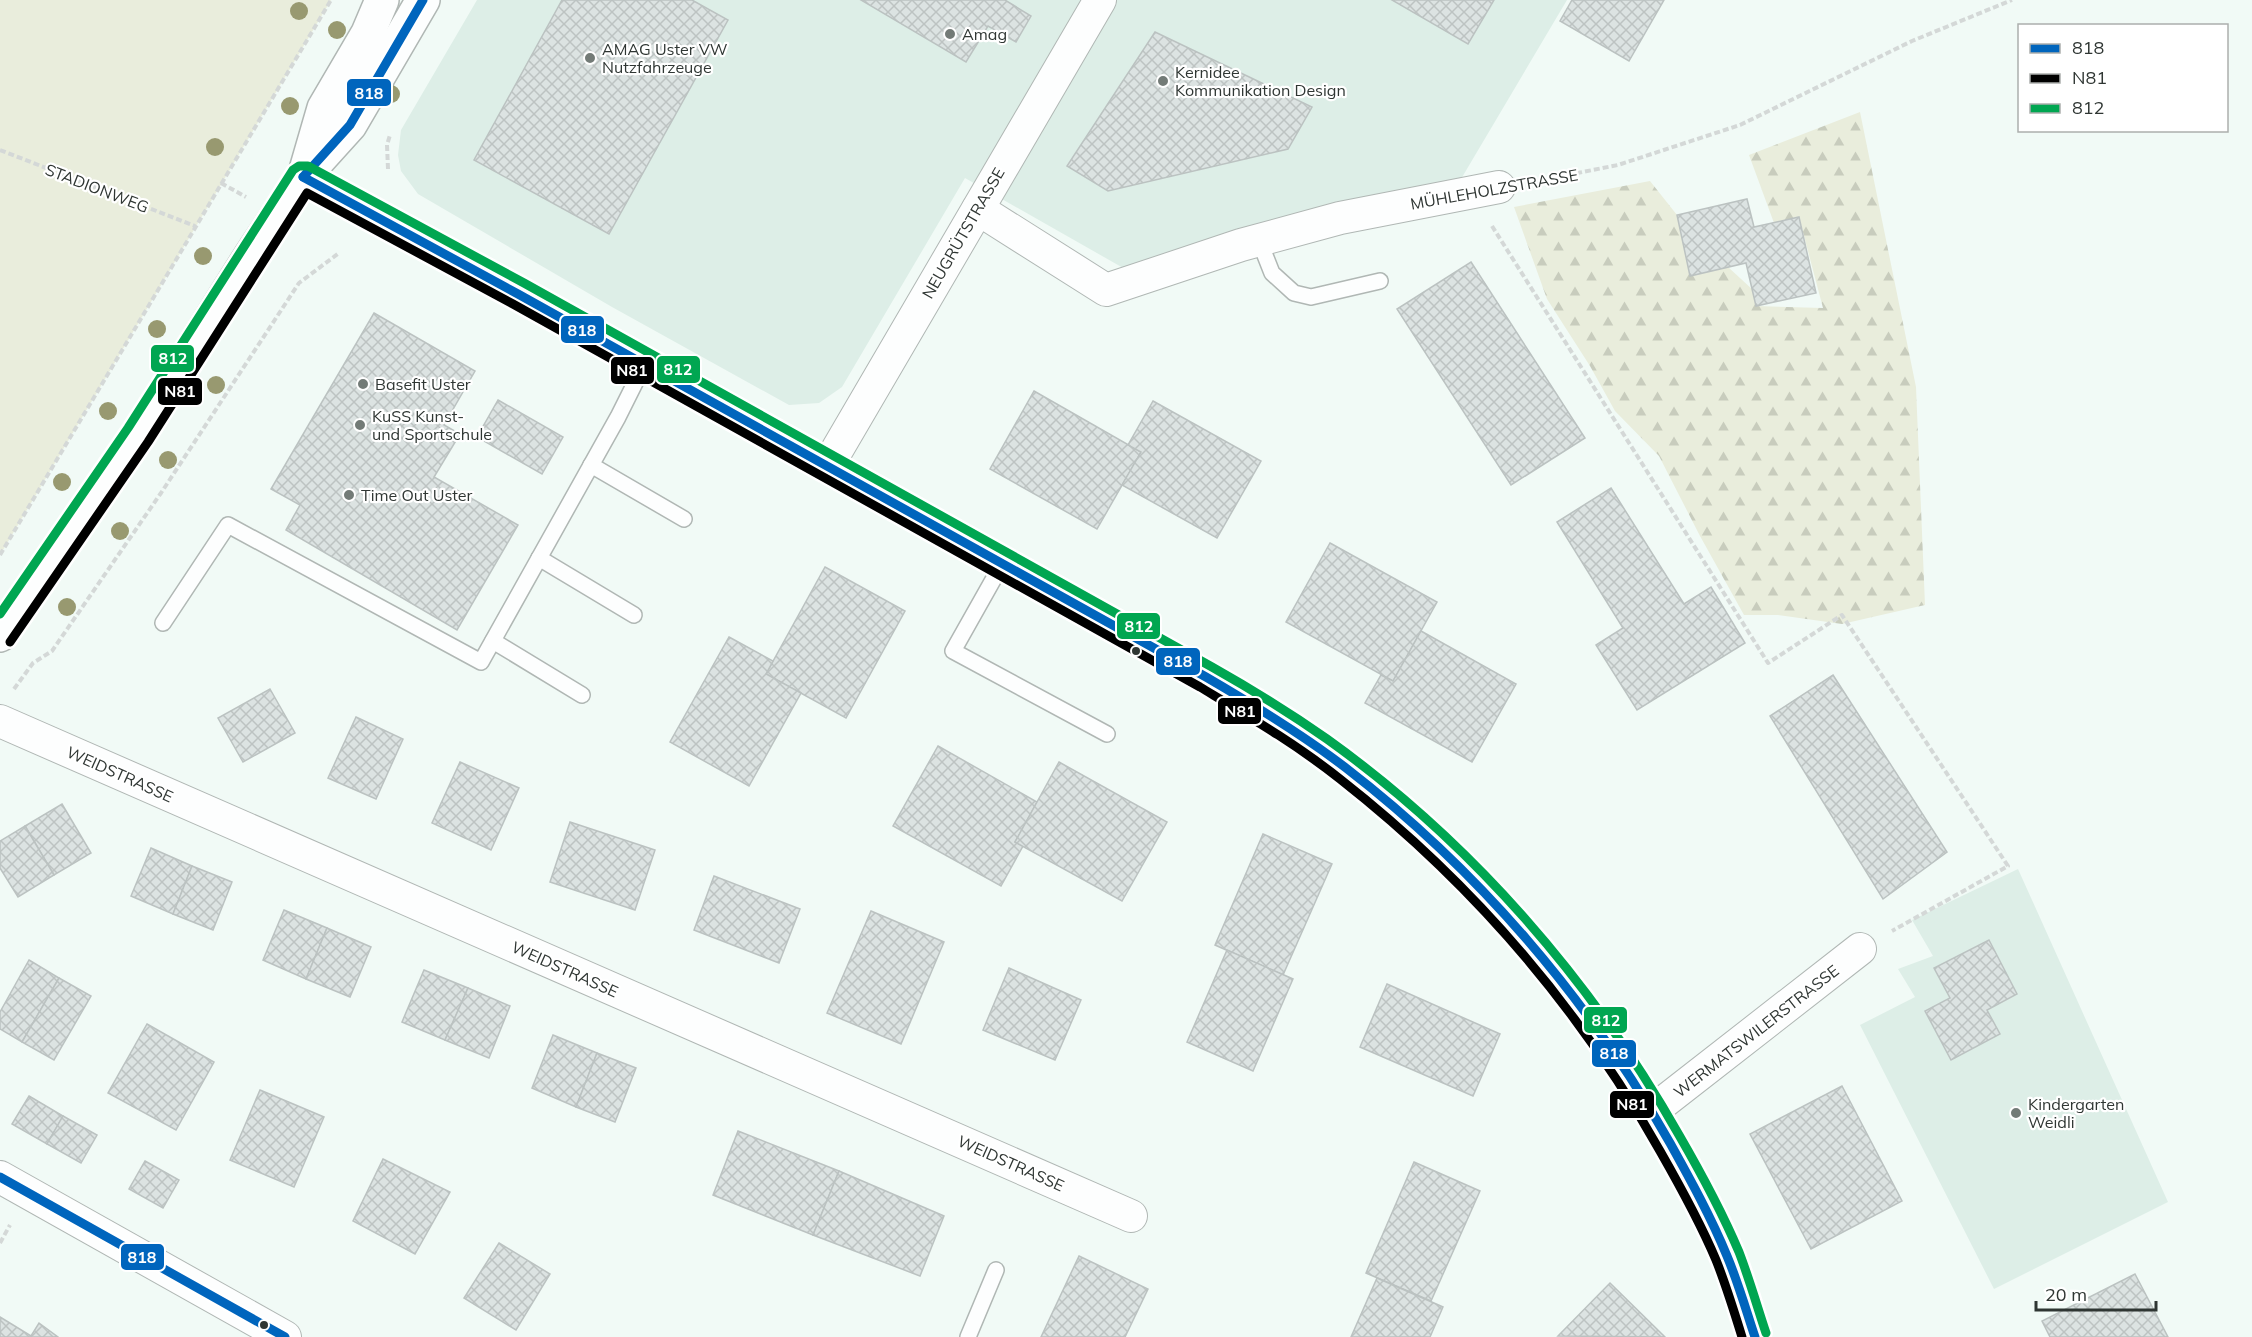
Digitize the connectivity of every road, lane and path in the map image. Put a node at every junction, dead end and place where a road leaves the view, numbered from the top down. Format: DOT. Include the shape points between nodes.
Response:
graph roads {
  1 [pos="331,0"];
  2 [pos="382,0"];
  3 [pos="423,0"];
  4 [pos="1100,0"];
  5 [pos="2012,0"];
  6 [pos="0,150"];
  7 [pos="303,177"];
  8 [pos="1485,190"];
  9 [pos="978,209"];
  10 [pos="195,226"];
  11 [pos="1259,240"];
  12 [pos="339,253"];
  13 [pos="1380,281"];
  14 [pos="645,363"];
  15 [pos="591,465"];
  16 [pos="827,467"];
  17 [pos="684,519"];
  18 [pos="0,555"];
  19 [pos="539,558"];
  20 [pos="1002,564"];
  21 [pos="634,615"];
  22 [pos="163,623"];
  23 [pos="0,635"];
  24 [pos="493,641"];
  25 [pos="13,691"];
  26 [pos="582,694"];
  27 [pos="0,721"];
  28 [pos="1107,734"];
  29 [pos="1860,949"];
  30 [pos="1651,1112"];
  31 [pos="0,1177"];
  32 [pos="1131,1216"];
  33 [pos="10,1224"];
  34 [pos="0,1243"];
  35 [pos="996,1270"];
  36 [pos="285,1337"];
  37 [pos="968,1337"];
  38 [pos="1755,1337"];
  1 -- 10 [label="path"];
  2 -- 7 [label="main road" via="368,33 324,108"];
  3 -- 7 [label="main road" via="350,126"];
  4 -- 9 [label="street, NEUGRÜTSTRASSE"];
  5 -- 8 [label="path, MÜHLEHOLZSTRASSE" via="1912,41 1740,125 1618,165"];
  6 -- 10 [label="path, STADIONWEG"];
  7 -- 14 [label="street"];
  7 -- 23 [label="main road" via="138,435"];
  8 -- 11 [label="street, MÜHLEHOLZSTRASSE" via="1340,218"];
  8 -- 29 [label="path" via="1768,663 1842,615 2008,866"];
  9 -- 11 [label="street, MÜHLEHOLZSTRASSE" via="1106,290"];
  9 -- 16 [label="street, NEUGRÜTSTRASSE"];
  10 -- 18 [label="path"];
  11 -- 13 [label="lane" via="1272,273 1294,293 1311,297"];
  12 -- 25 [label="path" via="299,283 52,651 33,663"];
  14 -- 15 [label="lane"];
  14 -- 16 [label="street"];
  15 -- 17 [label="lane"];
  15 -- 19 [label="lane"];
  16 -- 20 [label="street"];
  19 -- 21 [label="lane"];
  19 -- 24 [label="lane"];
  20 -- 28 [label="lane" via="953,651"];
  20 -- 30 [label="street" via="1270,715 1417,826 1486,894 1566,986"];
  22 -- 24 [label="lane" via="228,525 481,662"];
  24 -- 26 [label="lane"];
  27 -- 32 [label="street, WEIDSTRASSE"];
  29 -- 30 [label="street, WERMATSWILERSTRASSE"];
  30 -- 38 [label="street" via="1725,1250"];
  31 -- 36 [label="street"];
  33 -- 34 [label="path"];
  35 -- 37 [label="lane"];
}
